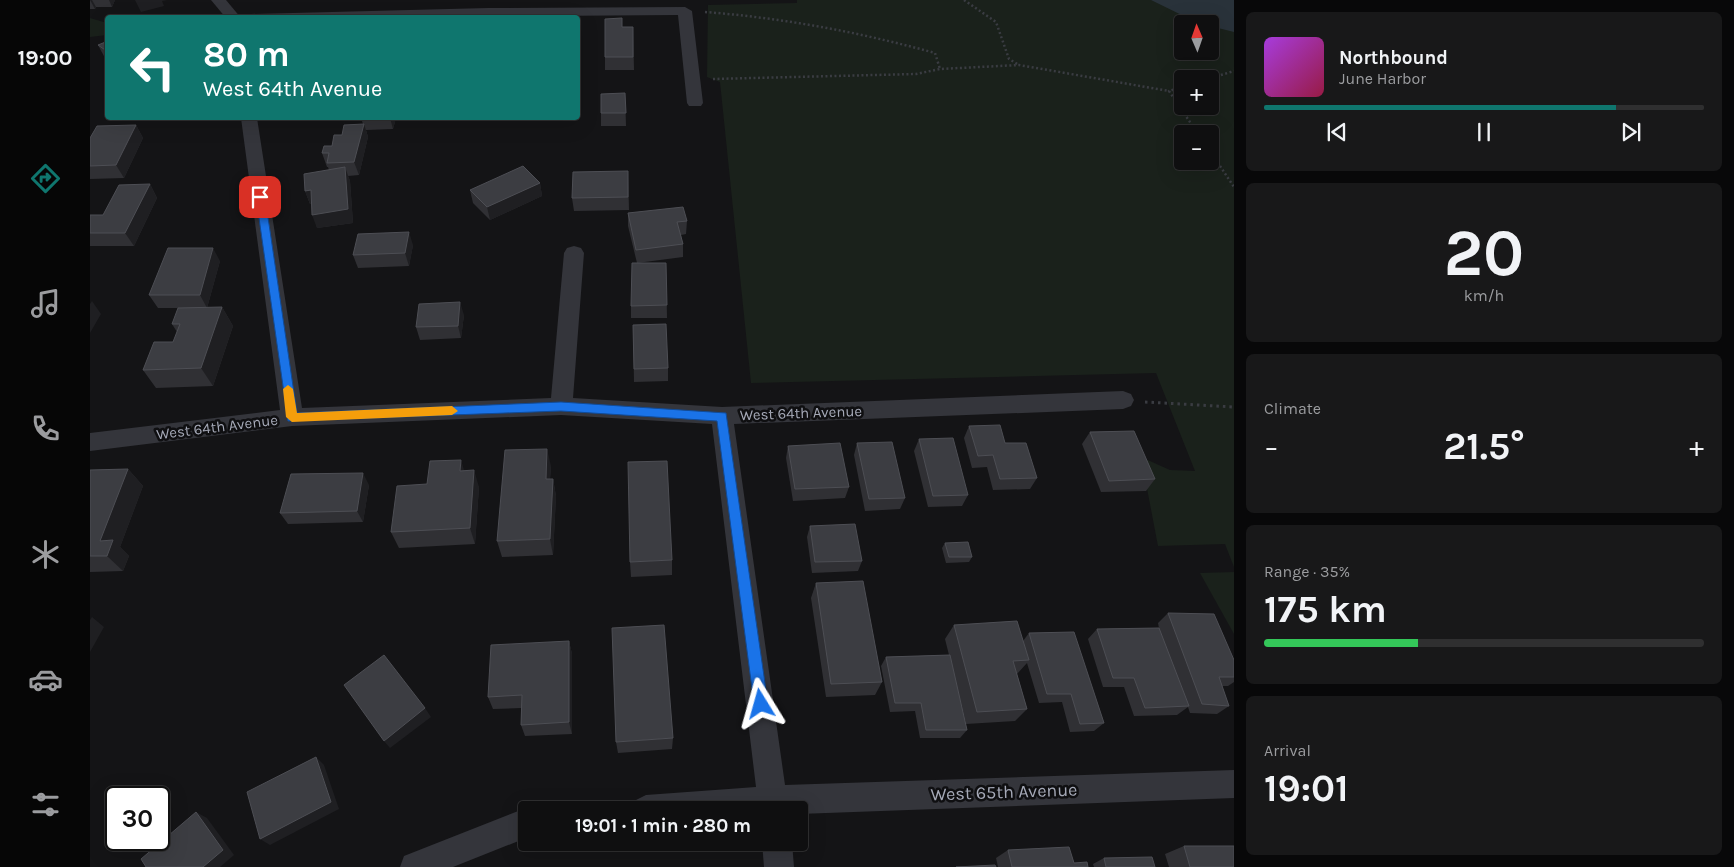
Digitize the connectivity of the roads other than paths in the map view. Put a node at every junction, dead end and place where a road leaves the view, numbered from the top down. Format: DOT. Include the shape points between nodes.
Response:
graph roads {
  1 [pos="218,0"];
  2 [pos="231,15"];
  3 [pos="369,15"];
  4 [pos="695,103"];
  5 [pos="249,120"];
  6 [pos="574,253"];
  7 [pos="1123,400"];
  8 [pos="561,406"];
  9 [pos="722,416"];
  10 [pos="292,417"];
  11 [pos="90,442"];
  12 [pos="1234,784"];
  13 [pos="773,801"];
  14 [pos="808,803"];
  15 [pos="518,826"];
  16 [pos="778,851"];
  17 [pos="415,867"];
  18 [pos="779,867"];
  1 -- 2 [label="street"];
  3 -- 4 [label="street" via="685,11"];
  5 -- 10 [label="street"];
  6 -- 8 [label="street"];
  7 -- 9 [label="street, West 64th Avenue"];
  8 -- 9 [label="street, West 64th Avenue"];
  8 -- 10 [label="street, West 64th Avenue"];
  9 -- 13 [label="street"];
  10 -- 11 [label="street, West 64th Avenue"];
  12 -- 14 [label="street, West 65th Avenue"];
  15 -- 17 [label="street"];
  16 -- 18 [label="street"];
}
